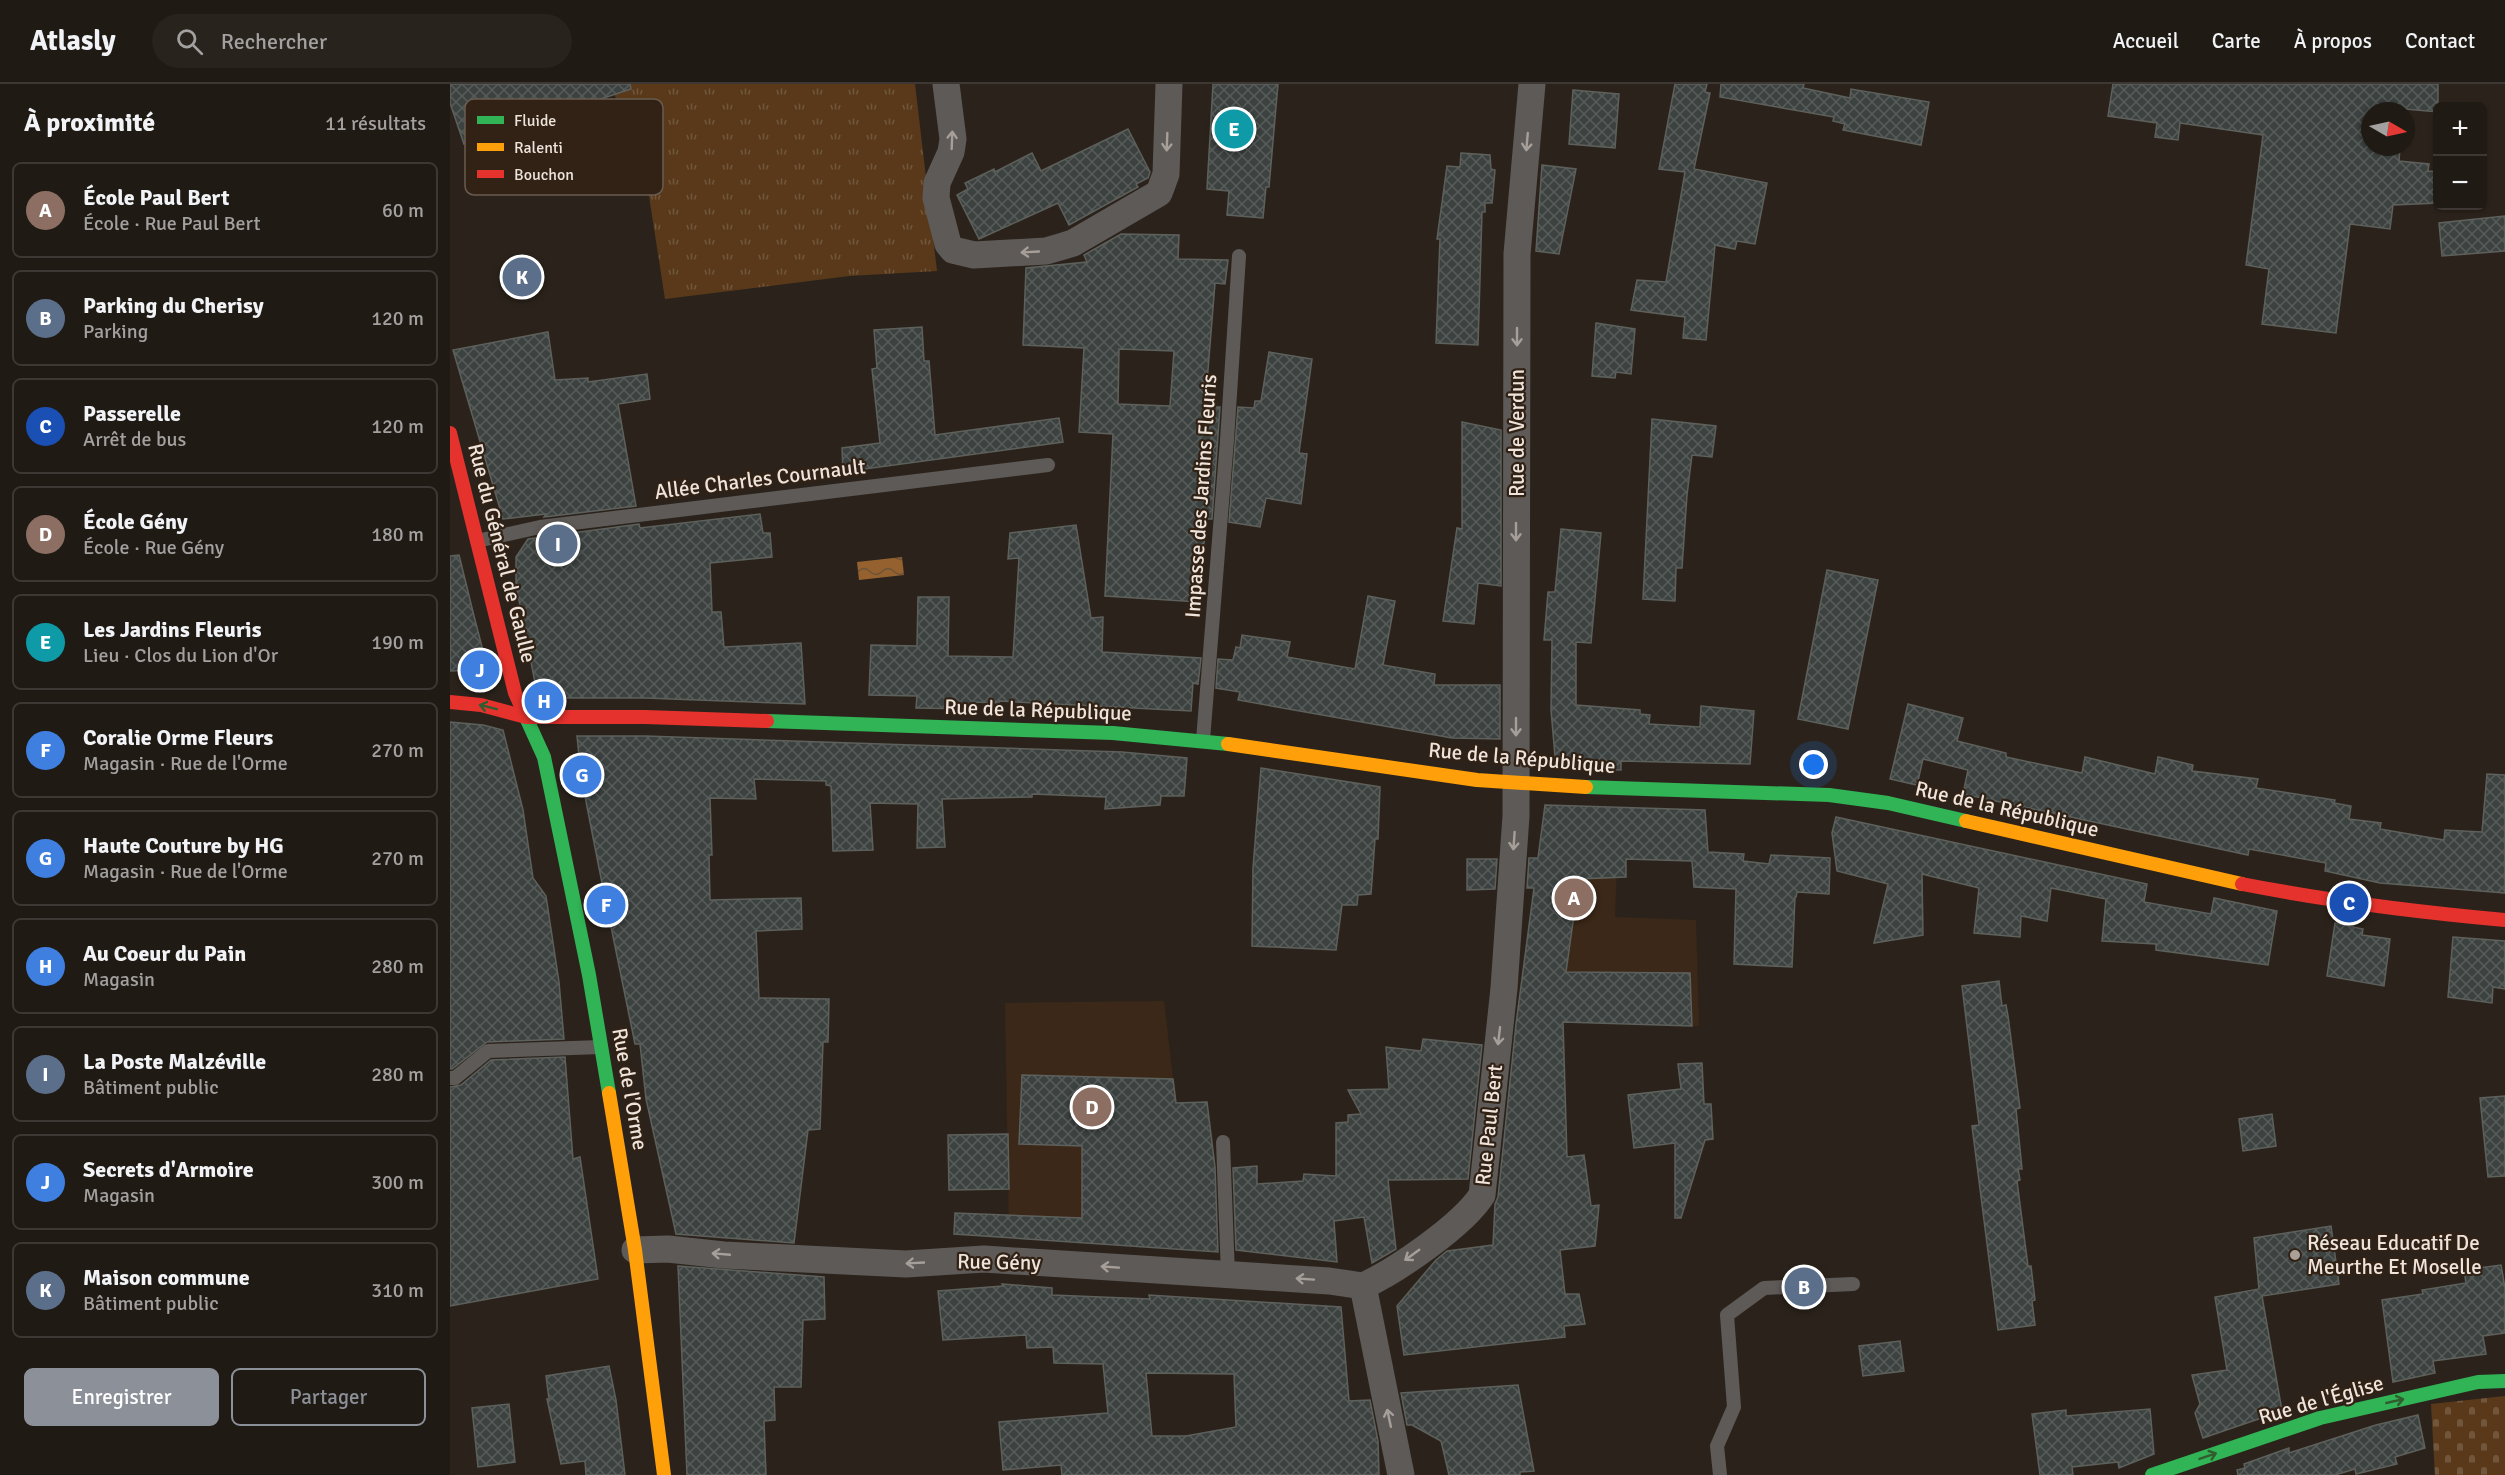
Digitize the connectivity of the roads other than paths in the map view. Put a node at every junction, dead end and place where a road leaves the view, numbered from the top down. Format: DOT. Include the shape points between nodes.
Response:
graph roads {
  1 [pos="946,84"];
  2 [pos="1169,84"];
  3 [pos="1532,84"];
  4 [pos="1239,256"];
  5 [pos="450,433"];
  6 [pos="1048,465"];
  7 [pos="477,541"];
  8 [pos="450,702"];
  9 [pos="526,717"];
  10 [pos="1203,740"];
  11 [pos="1516,783"];
  12 [pos="2505,920"];
  13 [pos="601,1047"];
  14 [pos="450,1077"];
  15 [pos="1223,1142"];
  16 [pos="635,1250"];
  17 [pos="1228,1275"];
  18 [pos="1853,1284"];
  19 [pos="1363,1286"];
  20 [pos="2505,1381"];
  21 [pos="663,1475"];
  22 [pos="1401,1475"];
  23 [pos="1720,1475"];
  24 [pos="2152,1475"];
  2 -- 1 [label="street, one-way" via="1166,174 1159,193 1073,243 1046,251 974,255 953,250 948,243 936,198 937,183 953,139"];
  3 -- 11 [label="street, Rue de Verdun, one-way" via="1517,254"];
  4 -- 10 [label="lane, Impasse des Jardins Fleuris"];
  5 -- 7 [label="main road, Rue du Général de Gaulle"];
  6 -- 7 [label="lane, Allée Charles Cournault" via="540,527"];
  7 -- 9 [label="main road, Rue du Général de Gaulle" via="515,693"];
  9 -- 8 [label="main road, Rue de la République, one-way"];
  9 -- 10 [label="main road, Rue de la République" via="680,718 1113,733"];
  9 -- 13 [label="main road, Rue de l'Orme" via="543,757"];
  10 -- 11 [label="main road, Rue de la République"];
  11 -- 12 [label="main road, Rue de la République" via="1830,795 1888,803 2247,885 2394,911"];
  11 -- 19 [label="street, Rue Paul Bert, one-way" via="1504,988 1482,1195 1474,1209 1459,1221 1382,1277"];
  13 -- 14 [label="lane" via="488,1051 454,1078"];
  13 -- 16 [label="main road, Rue de l'Orme"];
  15 -- 17 [label="lane"];
  17 -- 16 [label="street, Rue Gény, one-way" via="984,1259 906,1263"];
  16 -- 21 [label="main road, Rue de l'Orme"];
  19 -- 17 [label="street, Rue Gény, one-way"];
  18 -- 23 [label="lane" via="1764,1288 1727,1315 1734,1407 1717,1446"];
  22 -- 19 [label="street, one-way"];
  24 -- 20 [label="main road, Rue de l'Église, one-way" via="2320,1419 2478,1382"];
}
